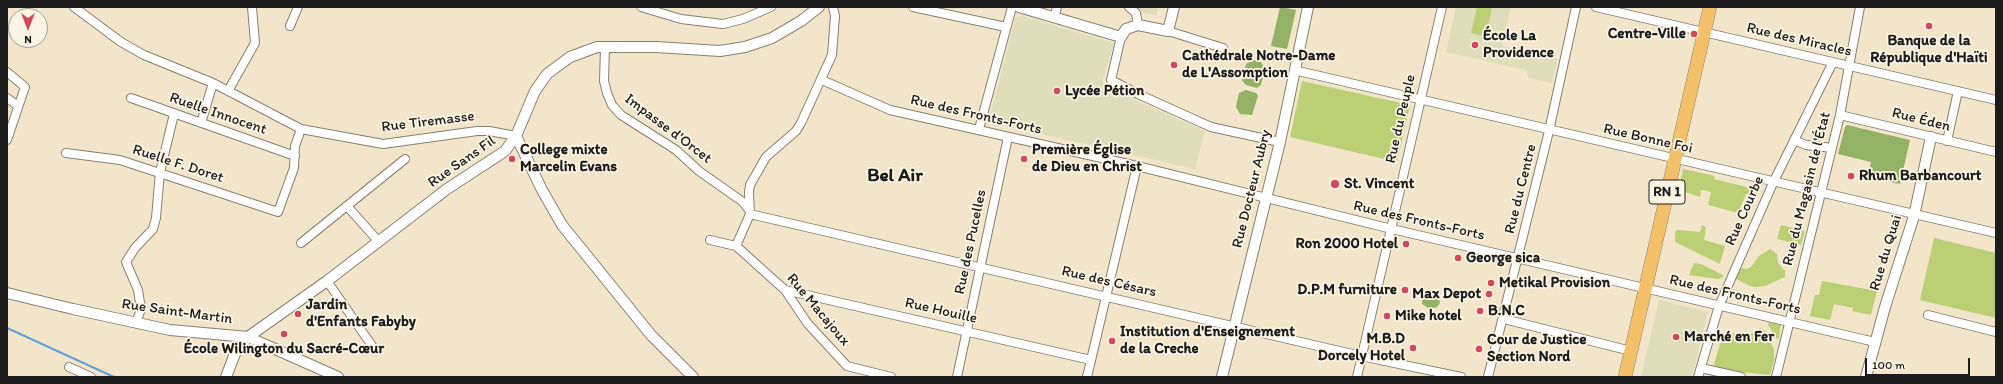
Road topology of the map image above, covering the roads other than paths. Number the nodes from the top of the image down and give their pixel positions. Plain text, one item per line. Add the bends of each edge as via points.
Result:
1 (74, 7) edge
2 (252, 7) edge
3 (298, 7) edge
4 (641, 7) edge
5 (772, 7) edge
6 (819, 7) edge
7 (833, 7) edge
8 (913, 7) edge
9 (1012, 7) edge
10 (1019, 7) edge
11 (1057, 7) edge
12 (1129, 7) edge
13 (1174, 7) edge
14 (1308, 7) edge
15 (1442, 7) edge
16 (1576, 7) edge
17 (1596, 7) edge
18 (1710, 7) edge
19 (1860, 7) edge
20 (1054, 18) junction
21 (1138, 25) junction
22 (290, 26) dead end
23 (1006, 27) junction
24 (1168, 31) junction
25 (1704, 32) junction
26 (1120, 37) junction
27 (605, 47) junction
28 (1223, 48) dead end
29 (1833, 62) junction
30 (1850, 66) junction
31 (1294, 70) junction
32 (7, 72) edge
33 (822, 80) junction
34 (213, 83) junction
35 (228, 91) junction
36 (1958, 91) junction
37 (7, 98) edge
38 (131, 98) dead end
39 (1420, 100) junction
40 (1996, 100) edge
41 (18, 106) junction
42 (174, 114) junction
43 (1840, 115) junction
44 (201, 123) junction
45 (301, 129) junction
46 (979, 129) junction
47 (1549, 131) junction
48 (516, 136) junction
49 (1008, 137) junction
50 (1931, 137) junction
51 (7, 140) edge
52 (1794, 140) junction
53 (1947, 141) junction
54 (1280, 142) junction
55 (1832, 148) junction
56 (1996, 152) edge
57 (66, 153) dead end
58 (295, 156) junction
59 (406, 158) dead end
60 (1674, 160) junction
61 (1137, 166) junction
62 (160, 172) junction
63 (1773, 183) junction
64 (1820, 194) junction
65 (1266, 198) junction
66 (347, 206) junction
67 (750, 214) junction
68 (1914, 216) junction
69 (1392, 229) junction
70 (1996, 234) edge
71 (710, 240) dead end
72 (379, 242) junction
73 (302, 243) dead end
74 (736, 246) junction
75 (1518, 258) junction
76 (980, 266) junction
77 (327, 281) junction
78 (1645, 288) junction
79 (785, 290) junction
80 (7, 293) edge
81 (1107, 296) junction
82 (1718, 306) junction
83 (1928, 316) dead end
84 (1504, 319) junction
85 (1790, 322) junction
86 (136, 323) junction
87 (1235, 325) junction
88 (967, 331) junction
89 (1996, 332) edge
90 (248, 337) junction
91 (1874, 342) junction
92 (375, 350) dead end
93 (1632, 351) junction
94 (1361, 356) junction
95 (1091, 360) junction
96 (69, 367) dead end
97 (1701, 368) junction
98 (91, 377) edge
99 (226, 377) edge
100 (338, 377) edge
101 (693, 377) edge
102 (891, 377) edge
103 (957, 377) edge
104 (1087, 377) edge
105 (1222, 377) edge
106 (1356, 377) edge
107 (1461, 377) edge
108 (1488, 377) edge
109 (1625, 377) edge
110 (1698, 377) edge
111 (1741, 377) edge
112 (1776, 377) edge
113 (1866, 377) edge

1 - 34 street, Rue Tiremasse via 138,52
2 - 35 street via 255,43
3 - 22 street
4 - 5 street via 681,19 724,24
6 - 27 street, Rue Sans Fil via 772,38 745,47 720,50
7 - 33 street via 835,16 832,55
8 - 23 street
9 - 23 street
10 - 20 street
11 - 20 street
12 - 21 street via 1136,13
13 - 24 street
14 - 31 street, Rue Docteur Aubry
15 - 39 street, Rue du Peuple
16 - 47 street, Rue du Centre
17 - 25 street, Rue des Miracles
18 - 25 main road, RN 1
19 - 30 street, Rue du Magasin de l'État
20 - 26 street
21 - 24 street
21 - 26 street via 1126,29
23 - 46 street
24 - 28 street
25 - 29 street, Rue des Miracles
25 - 60 main road, RN 1
26 - 54 street via 1111,80 1211,127
27 - 48 street, Rue Sans Fil via 570,57 547,74 535,91
27 - 67 street, Impasse d'Orcet via 604,81 607,93 617,110 676,150 699,171 743,202
29 - 30 street, Rue des Miracles
29 - 52 street, Rue Courbe
30 - 36 street, Rue des Miracles
30 - 43 street, Rue du Magasin de l'État
31 - 39 street, Rue Bonne Foi
31 - 54 street, Rue Docteur Aubry
32 - 41 street via 25,87
33 - 46 street, Rue des Fronts-Forts via 890,110
33 - 67 street via 796,131 772,151 759,168 750,185
34 - 35 street, Rue Tiremasse
34 - 44 street
35 - 45 street, Rue Tiremasse
36 - 40 street, Rue des Miracles
36 - 53 street
37 - 41 street
38 - 42 street, Ruelle Innocent
39 - 47 street, Rue Bonne Foi
39 - 69 street, Rue du Peuple
41 - 51 street
42 - 44 street, Ruelle Innocent
42 - 62 street
43 - 50 street, Rue Éden
43 - 55 street, Rue du Magasin de l'État
44 - 58 street, Ruelle Innocent
45 - 48 street, Rue Tiremasse via 383,144 477,131
45 - 58 street via 295,146
46 - 49 street, Rue des Fronts-Forts
47 - 60 street, Rue Bonne Foi
47 - 75 street, Rue du Centre
48 - 72 street, Rue Sans Fil via 505,151 447,189
48 - 101 street via 562,225 651,334
49 - 61 street, Rue des Fronts-Forts
49 - 76 street, Rue des Pucelles
50 - 53 street, Rue Éden
50 - 68 street, Rue du Quai
52 - 55 street via 1806,145
52 - 63 street, Rue Courbe
53 - 56 street, Rue Éden
54 - 65 street, Rue Docteur Aubry
55 - 64 street, Rue du Magasin de l'État
57 - 62 street, Ruelle F. Doret via 120,160
58 - 62 street, Ruelle F. Doret via 294,168 278,212
59 - 66 street
60 - 63 street, Rue Bonne Foi
60 - 78 main road, RN 1
61 - 65 street, Rue des Fronts-Forts
61 - 81 street
62 - 86 street via 153,229 126,262 138,290 141,309
63 - 64 street, Rue Bonne Foi
63 - 82 street, Rue Courbe
64 - 68 street, Rue Bonne Foi
64 - 85 street, Rue du Magasin de l'État
65 - 69 street, Rue des Fronts-Forts
65 - 87 street, Rue Docteur Aubry
66 - 72 street
66 - 73 street
67 - 74 street
67 - 76 street, Rue des Césars
68 - 70 street, Rue Bonne Foi
68 - 91 street, Rue du Quai
69 - 75 street, Rue des Fronts-Forts
69 - 94 street, Rue du Peuple
71 - 74 street
72 - 77 street, Rue Sans Fil
74 - 79 street, Rue Macajoux
75 - 78 street, Rue des Fronts-Forts
75 - 84 street, Rue du Centre
76 - 81 street, Rue des Césars
76 - 88 street, Rue des Pucelles
77 - 90 street, Rue Sans Fil
77 - 92 street
78 - 82 street, Rue des Fronts-Forts
78 - 93 main road, RN 1
79 - 88 street, Rue Houille
79 - 102 street, Rue Macajoux via 808,324 847,366
80 - 86 street, Rue Saint-Martin
81 - 87 street, Rue des Césars
81 - 95 street
82 - 85 street, Rue des Fronts-Forts
82 - 97 street, Rue Courbe
83 - 89 street
84 - 93 street
84 - 108 street, Rue du Centre
85 - 91 street, Rue des Fronts-Forts
85 - 112 street, Rue du Magasin de l'État
86 - 90 street, Rue Saint-Martin via 170,330
87 - 94 street, Rue des Césars
87 - 105 street, Rue Docteur Aubry
88 - 95 street, Rue Houille
88 - 103 street, Rue des Pucelles
90 - 99 street, Rue Sans Fil via 236,351
90 - 100 street, Rue Saint-Martin
91 - 113 street, Rue du Quai
93 - 109 main road, RN 1
94 - 106 street, Rue du Peuple
94 - 107 street, Rue des Césars
95 - 104 street
96 - 98 street
97 - 110 street, Rue Courbe
97 - 111 street

